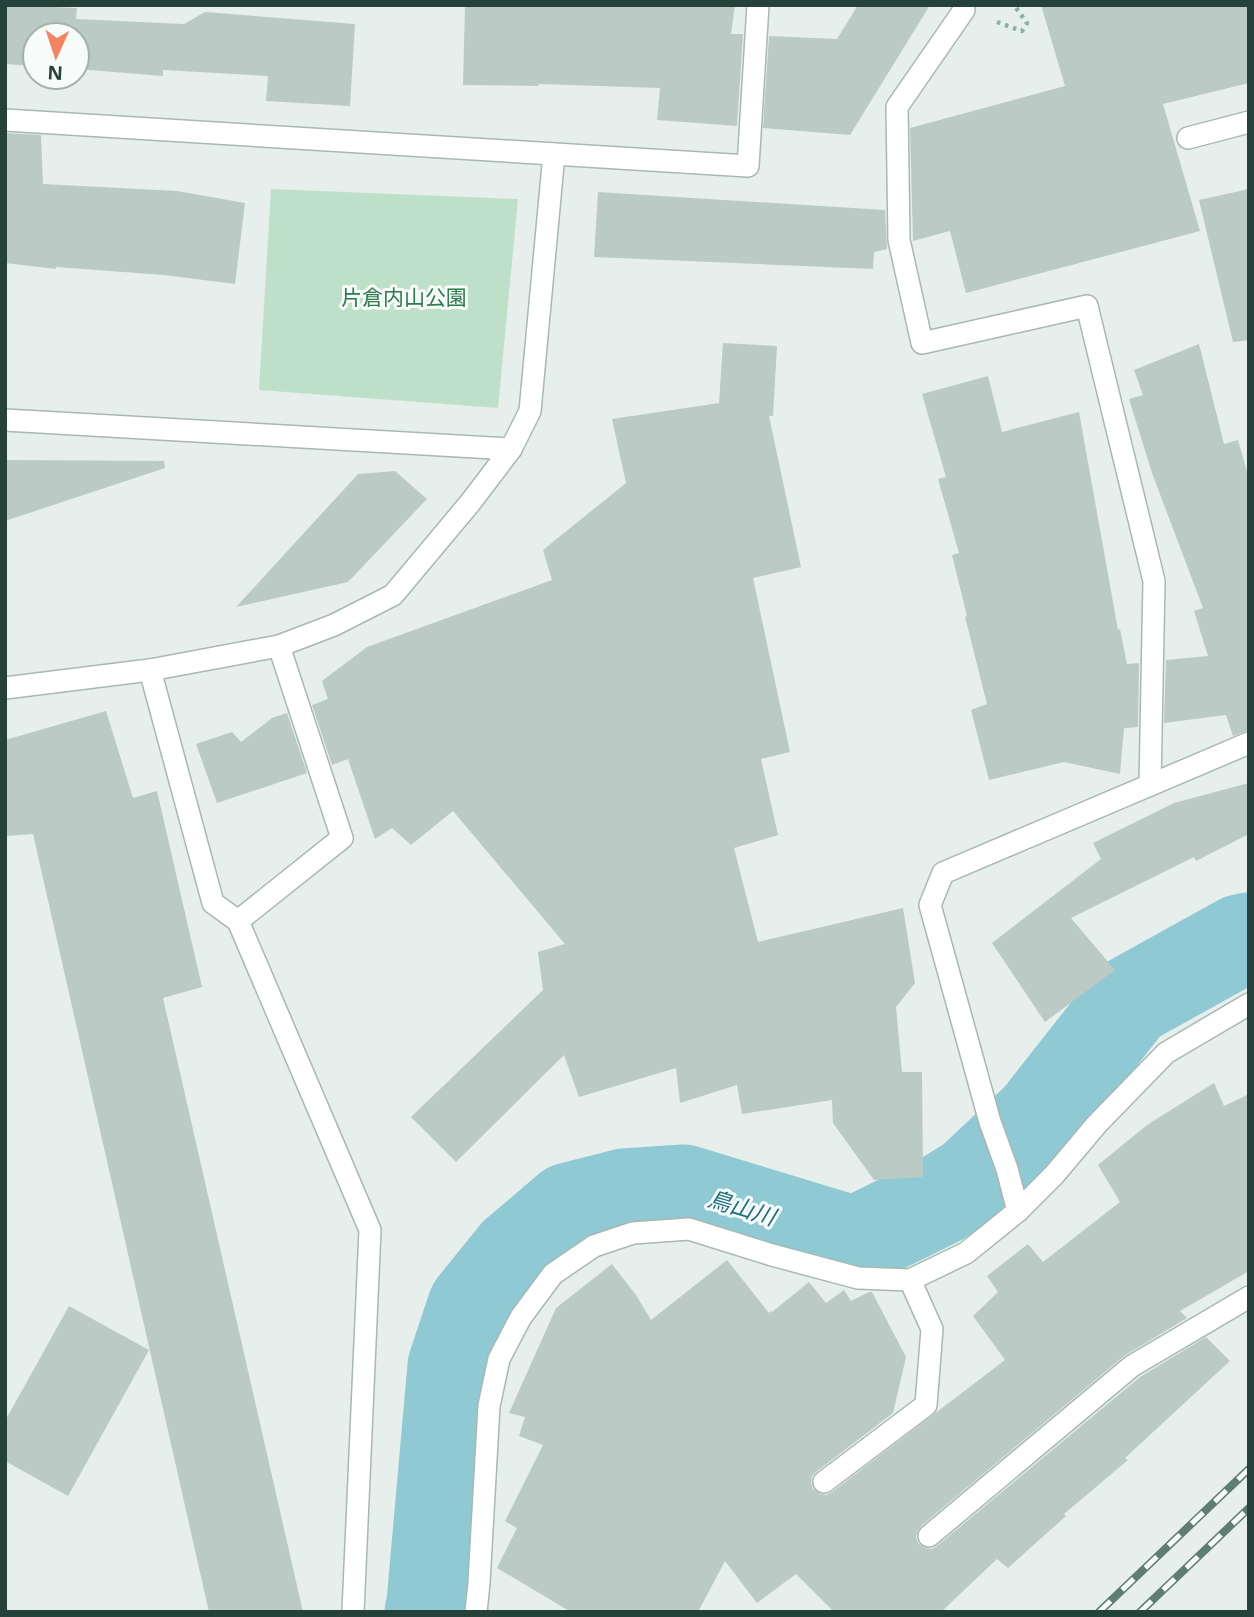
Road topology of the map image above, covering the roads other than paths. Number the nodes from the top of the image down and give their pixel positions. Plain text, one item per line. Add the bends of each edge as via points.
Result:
1 (758, 5) edge
2 (964, 10) dead end
3 (5, 120) edge
4 (1249, 122) edge
5 (1188, 138) dead end
6 (554, 155) junction
7 (5, 420) edge
8 (511, 449) junction
9 (279, 646) junction
10 (150, 670) junction
11 (5, 688) edge
12 (1249, 743) edge
13 (1150, 785) junction
14 (239, 921) junction
15 (1249, 1004) edge
16 (1018, 1211) junction
17 (910, 1280) junction
18 (1249, 1297) edge
19 (824, 1482) dead end
20 (929, 1536) dead end
21 (353, 1612) edge
22 (476, 1612) edge

1 - 6 street via 748,166
2 - 13 street via 897,107 899,240 922,343 1087,306 1154,581
3 - 6 street
4 - 5 street
6 - 8 street via 530,411
7 - 8 street
8 - 9 street via 393,595
9 - 10 street
9 - 14 street via 342,838
10 - 11 street
10 - 14 street via 212,903
12 - 13 street
13 - 16 street via 943,873 930,905
14 - 21 street via 370,1230
15 - 16 street via 1166,1053
16 - 17 street via 966,1253
17 - 19 street via 932,1329 926,1405
17 - 22 street via 858,1278 689,1229 633,1233 594,1246 553,1273 521,1317 499,1359 489,1406
18 - 20 street via 1132,1366

